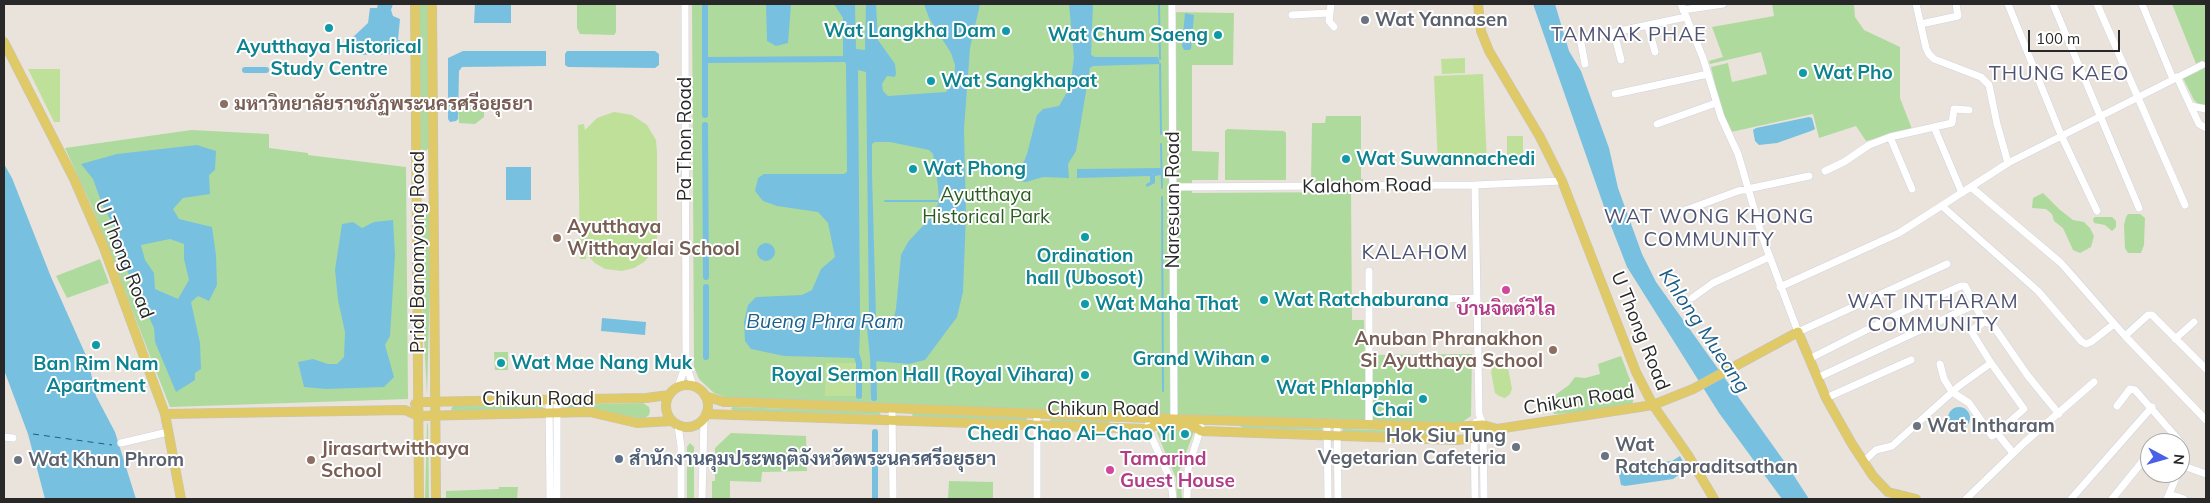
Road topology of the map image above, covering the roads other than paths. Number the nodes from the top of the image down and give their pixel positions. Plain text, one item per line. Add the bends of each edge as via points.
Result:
1 (415, 4) edge
2 (432, 4) edge
3 (684, 4) edge
4 (1172, 4) edge
5 (1330, 4) edge
6 (1478, 4) edge
7 (1723, 4) edge
8 (1916, 4) edge
9 (1956, 4) edge
10 (2008, 4) edge
11 (2053, 4) edge
12 (2097, 4) edge
13 (2142, 4) edge
14 (1683, 10) edge
15 (1329, 13) junction
16 (1292, 15) dead end
17 (1921, 24) junction
18 (1648, 26) junction
19 (1334, 27) dead end
20 (1614, 33) junction
21 (4, 42) edge
22 (1655, 52) dead end
23 (1621, 60) dead end
24 (1585, 64) dead end
25 (2202, 65) dead end
26 (1708, 74) junction
27 (2176, 78) junction
28 (1615, 94) dead end
29 (2136, 98) junction
30 (1716, 103) junction
31 (2191, 106) junction
32 (2206, 109) edge
33 (1969, 110) dead end
34 (2100, 116) junction
35 (1657, 124) dead end
36 (1934, 127) junction
37 (2206, 128) edge
38 (2061, 135) junction
39 (1890, 137) junction
40 (416, 150) junction
41 (433, 150) junction
42 (2008, 163) junction
43 (1826, 171) dead end
44 (1809, 176) dead end
45 (1562, 181) junction
46 (1475, 185) junction
47 (1173, 187) junction
48 (1971, 187) junction
49 (1749, 189) junction
50 (1912, 190) dead end
51 (1962, 193) junction
52 (416, 203) junction
53 (433, 203) junction
54 (2185, 204) dead end
55 (1942, 206) junction
56 (2139, 208) dead end
57 (2097, 211) dead end
58 (1678, 213) dead end
59 (1769, 257) junction
60 (1947, 264) dead end
61 (1369, 271) dead end
62 (1780, 287) junction
63 (1477, 298) junction
64 (1692, 298) dead end
65 (1368, 301) junction
66 (1974, 305) junction
67 (1984, 322) junction
68 (2194, 322) dead end
69 (2114, 324) junction
70 (1798, 332) junction
71 (2125, 336) junction
72 (2175, 339) junction
73 (1809, 359) junction
74 (1911, 360) dead end
75 (1991, 363) junction
76 (686, 364) junction
77 (1940, 364) dead end
78 (2206, 369) edge
79 (1817, 378) junction
80 (2094, 382) dead end
81 (693, 386) junction
82 (678, 387) junction
83 (1952, 392) junction
84 (669, 395) junction
85 (705, 396) junction
86 (1826, 398) junction
87 (553, 400) junction
88 (418, 402) junction
89 (435, 402) junction
90 (1653, 405) junction
91 (2117, 406) dead end
92 (2152, 407) junction
93 (892, 408) junction
94 (405, 410) junction
95 (553, 413) junction
96 (165, 414) junction
97 (1037, 414) junction
98 (2059, 414) junction
99 (435, 415) junction
100 (418, 416) junction
101 (705, 416) junction
102 (1148, 418) junction
103 (1202, 419) junction
104 (892, 420) junction
105 (2206, 420) edge
106 (1174, 422) junction
107 (675, 423) junction
108 (1327, 423) junction
109 (1337, 423) junction
110 (1369, 424) junction
111 (1037, 425) junction
112 (1479, 425) junction
113 (1148, 429) junction
114 (1497, 429) junction
115 (1201, 431) junction
116 (168, 432) junction
117 (1997, 433) junction
118 (2173, 433) edge
119 (1332, 436) junction
120 (4, 437) edge
121 (13, 438) dead end
122 (1479, 438) junction
123 (121, 443) dead end
124 (2013, 453) junction
125 (1863, 462) junction
126 (2140, 464) edge
127 (2190, 469) edge
128 (2206, 474) edge
129 (2174, 483) edge
130 (2168, 497) edge
131 (181, 499) edge
132 (419, 499) edge
133 (436, 499) edge
134 (550, 499) edge
135 (557, 499) edge
136 (681, 499) edge
137 (702, 499) edge
138 (893, 499) edge
139 (1037, 499) edge
140 (1172, 499) edge
141 (1187, 499) edge
142 (1328, 499) edge
143 (1338, 499) edge
144 (1475, 499) edge
145 (1484, 499) edge
146 (1714, 499) edge
147 (1916, 499) edge
148 (1966, 499) edge
149 (2072, 499) edge
150 (2112, 499) edge
151 (2184, 499) edge

1 - 40 main road, Pridi Banomyong Road
2 - 41 main road, Pridi Banomyong Road
3 - 76 street, Pa Thon Road
4 - 47 street, Naresuan Road
5 - 15 street
6 - 45 main road, U Thong Road via 1481,31 1489,51
7 - 14 street
8 - 17 street
9 - 17 street via 1958,16
10 - 38 street
11 - 34 street
12 - 29 street
13 - 27 street
14 - 18 street
14 - 26 street
15 - 16 street
15 - 19 street
17 - 42 street via 1926,48 1934,59 1986,80
18 - 20 street
18 - 22 street
20 - 23 street
20 - 24 street via 1581,41
21 - 96 main road, U Thong Road via 95,226
25 - 27 street
26 - 28 street
26 - 30 street
27 - 29 street
27 - 31 street
29 - 34 street
29 - 54 street
30 - 35 street
30 - 49 street
31 - 32 street
31 - 37 street via 2198,124
33 - 36 street via 1954,109 1952,123
34 - 38 street
34 - 56 street
36 - 39 street
36 - 51 street
38 - 42 street
38 - 57 street
39 - 43 street via 1865,147
39 - 50 street
40 - 41 main road via 427,154
40 - 52 main road, Pridi Banomyong Road
41 - 53 main road, Pridi Banomyong Road
42 - 48 street
44 - 49 street
45 - 46 street, Kalahom Road
45 - 90 main road, U Thong Road via 1636,372
46 - 47 street, Kalahom Road
46 - 63 street
47 - 106 street, Naresuan Road
48 - 51 street
48 - 69 street via 2061,263
49 - 58 street
49 - 59 street
51 - 55 street
52 - 53 main road via 422,200
52 - 88 main road, Pridi Banomyong Road
53 - 89 main road, Pridi Banomyong Road
55 - 62 street via 1899,233
55 - 69 street via 2038,291 2081,341 2091,342
59 - 62 street
59 - 64 street via 1713,283
60 - 70 street
61 - 65 street
62 - 70 street
63 - 65 street
63 - 112 street
65 - 110 street
66 - 67 street
66 - 73 street via 1965,286 1961,286
66 - 79 street
67 - 75 street via 1971,331
67 - 98 street via 1992,324
68 - 72 street
69 - 71 street
70 - 73 main road
70 - 90 main road, Chikun Road via 1693,389
71 - 72 street via 2152,315
71 - 105 street
72 - 78 street
73 - 79 main road
74 - 86 street
75 - 83 street
75 - 117 street via 2024,409
76 - 81 street, Pa Thon Road
76 - 82 street, Pa Thon Road
77 - 83 street
79 - 86 main road
80 - 98 street
81 - 82 main road
81 - 85 main road
82 - 84 main road
83 - 117 street via 1970,403 1992,436
83 - 125 street via 1892,446 1876,450
84 - 87 main road, Chikun Road
84 - 107 main road via 667,414
85 - 93 main road, Chikun Road via 724,402
85 - 101 main road
86 - 125 main road
87 - 89 main road, Chikun Road
87 - 95 street
88 - 89 main road, Chikun Road
88 - 94 main road
88 - 100 main road, Pridi Banomyong Road
89 - 99 main road, Pridi Banomyong Road
90 - 114 main road, Chikun Road
90 - 146 main road, U Thong Road
91 - 92 street via 2132,388
92 - 118 street
92 - 149 street
93 - 97 main road, Chikun Road
93 - 104 street
94 - 96 main road, Chikun Road
94 - 100 main road, Chikun Road
95 - 99 main road, Chikun Road
95 - 107 main road, Chikun Road via 590,412 637,423
95 - 134 street
95 - 135 street
96 - 116 main road, U Thong Road
97 - 102 main road, Chikun Road
97 - 111 street
98 - 124 street
99 - 100 main road, Chikun Road
99 - 133 main road, Pridi Banomyong Road
100 - 132 main road, Pridi Banomyong Road
101 - 104 main road, Chikun Road
101 - 107 main road via 693,426
101 - 137 street
102 - 106 main road, Chikun Road
102 - 113 street
103 - 106 main road, Chikun Road
103 - 108 main road, Chikun Road
103 - 115 street
104 - 111 main road, Chikun Road
104 - 138 street
106 - 113 main road, Chikun Road
106 - 115 main road, Chikun Road via 1194,426
107 - 136 street via 681,448
108 - 109 main road, Chikun Road
108 - 119 street
109 - 110 main road, Chikun Road
109 - 119 street
110 - 112 main road, Chikun Road
111 - 113 main road, Chikun Road
111 - 139 street
112 - 114 main road, Chikun Road
112 - 122 street
113 - 140 street via 1171,481
114 - 122 main road, Chikun Road
115 - 119 main road, Chikun Road
115 - 141 street via 1188,470
116 - 123 street
116 - 131 main road, U Thong Road
117 - 124 street
119 - 122 main road, Chikun Road via 1440,440
119 - 142 street
119 - 143 street
120 - 121 street
122 - 144 street
122 - 145 street
124 - 148 street
125 - 147 main road via 1888,492
126 - 150 street
127 - 128 street
129 - 130 street
130 - 151 street

